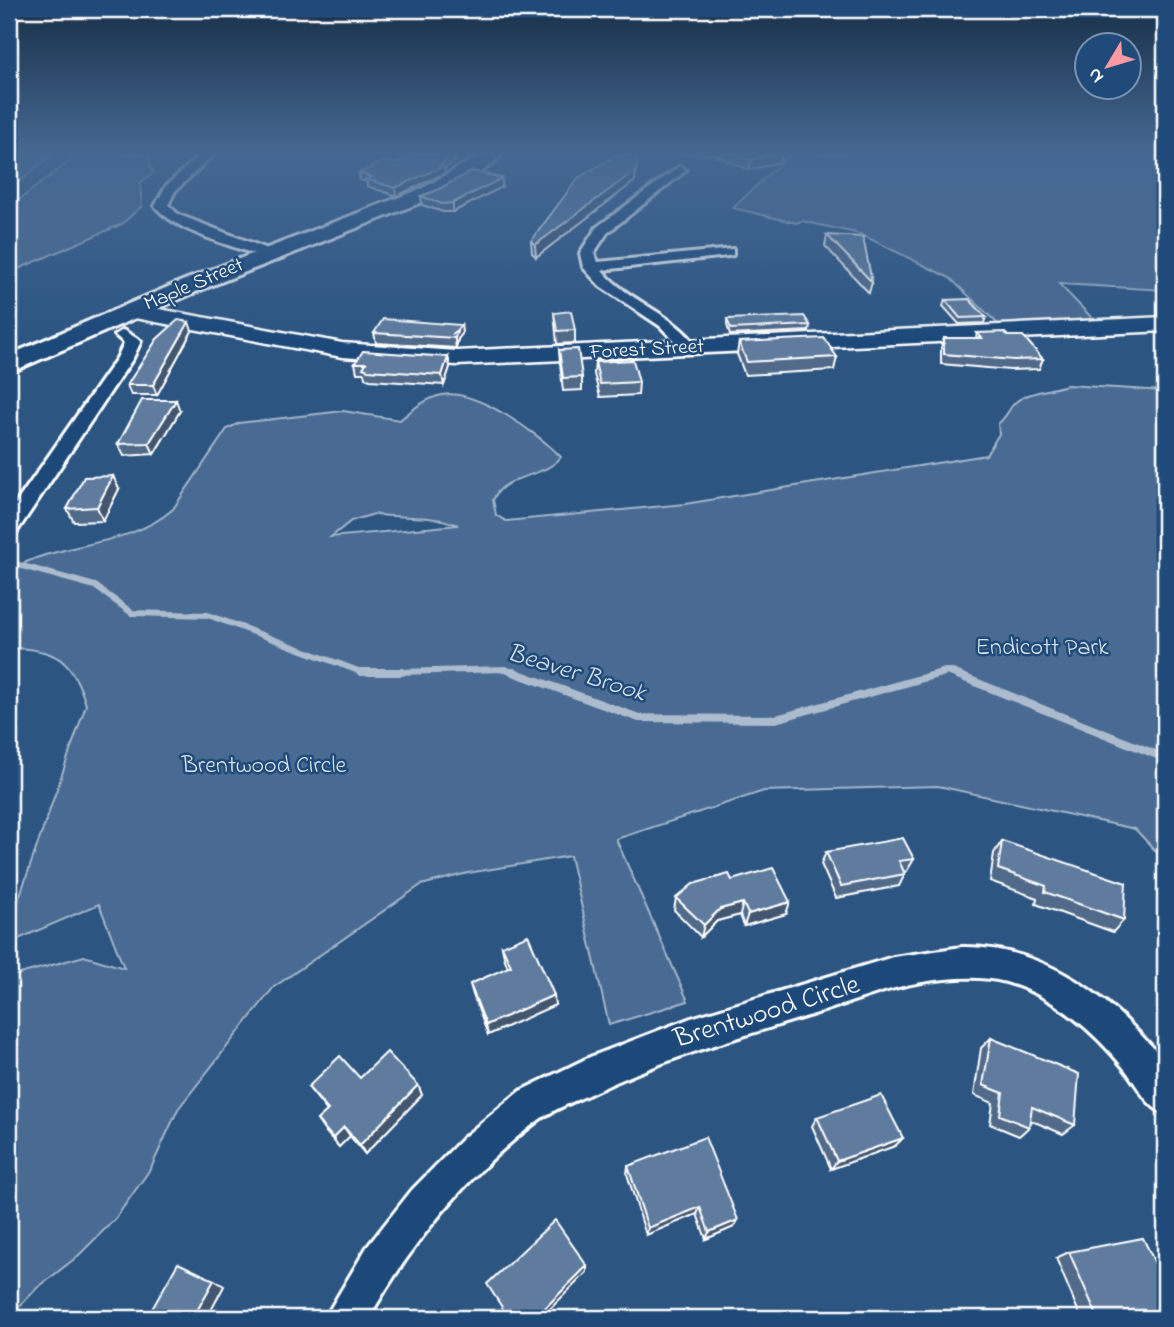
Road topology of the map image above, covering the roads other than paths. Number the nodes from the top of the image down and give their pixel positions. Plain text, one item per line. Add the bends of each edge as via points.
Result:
1 (172, 216) edge
2 (362, 216) edge
3 (620, 216) edge
4 (728, 252) dead end
5 (268, 254) junction
6 (590, 267) junction
7 (132, 311) junction
8 (1165, 324) edge
9 (123, 335) dead end
10 (690, 348) junction
11 (9, 365) edge
12 (9, 528) edge
13 (1165, 1096) edge
14 (346, 1318) edge

1 - 5 street
2 - 5 main road, Maple Street
3 - 6 street via 601,230 587,253
4 - 6 street
5 - 7 main road, Maple Street
6 - 10 street via 601,283 674,329
7 - 10 street, Forest Street via 342,349 437,357
7 - 11 main road, Maple Street
8 - 10 street, Forest Street
9 - 12 street, Maple Street via 133,341 125,358
13 - 14 street, Brentwood Circle via 1115,1034 1080,1003 1039,978 1003,965 918,967 684,1036 600,1069 528,1106 406,1225

